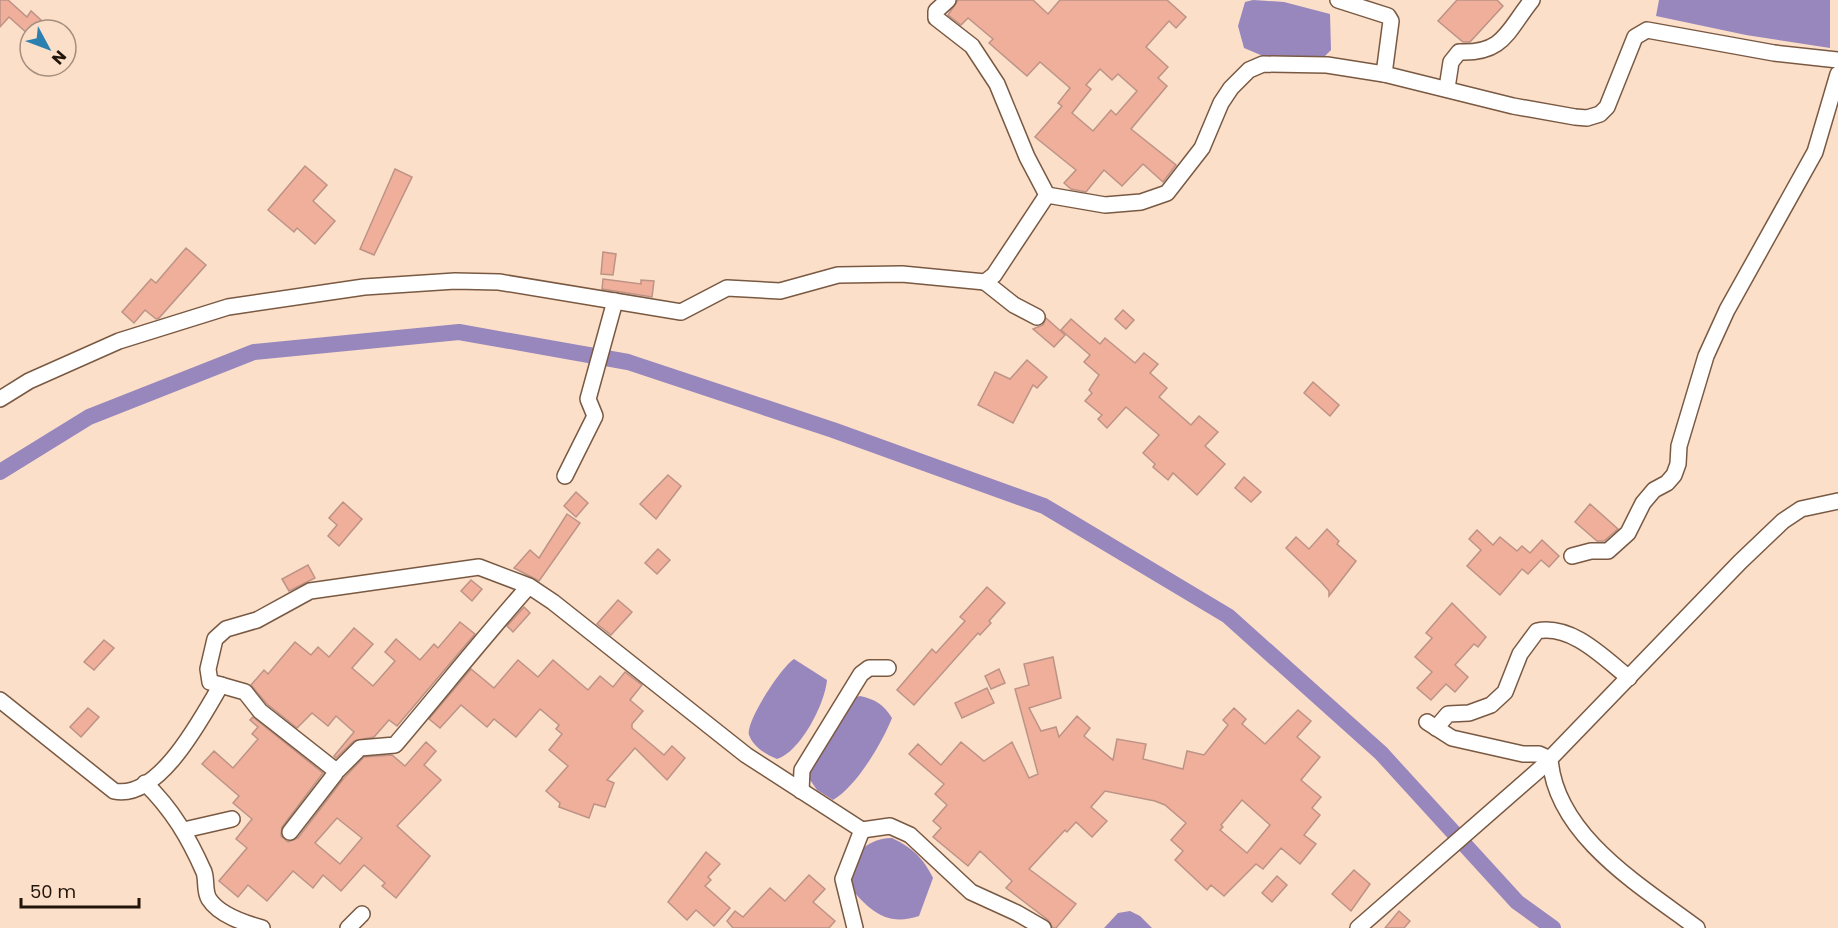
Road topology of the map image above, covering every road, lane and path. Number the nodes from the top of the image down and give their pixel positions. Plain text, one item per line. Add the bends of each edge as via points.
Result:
1 (948, 0) edge
2 (1338, 0) edge
3 (1532, 0) edge
4 (1838, 60) edge
5 (1384, 74) junction
6 (1838, 74) edge
7 (1447, 88) junction
8 (1047, 195) junction
9 (985, 282) junction
10 (614, 305) junction
11 (1037, 317) dead end
12 (0, 399) edge
13 (565, 476) dead end
14 (1838, 501) edge
15 (1572, 556) dead end
16 (529, 586) junction
17 (888, 668) dead end
18 (1629, 678) junction
19 (221, 685) junction
20 (0, 700) edge
21 (1546, 764) junction
22 (335, 770) junction
23 (145, 783) junction
24 (801, 791) junction
25 (232, 819) dead end
26 (184, 830) junction
27 (862, 830) junction
28 (290, 832) dead end
29 (362, 914) dead end
30 (262, 928) edge
31 (348, 928) edge
32 (855, 928) edge
33 (1043, 928) edge
34 (1358, 928) edge
35 (1697, 928) edge

1 - 8 street via 936,11 936,18 972,46 991,75
2 - 5 street via 1388,16 1391,21
3 - 7 street via 1497,46 1480,53 1459,52 1451,62
4 - 7 street via 1647,30 1635,37 1606,107 1600,114 1587,118 1513,106
5 - 7 street
5 - 8 street via 1327,64 1263,64 1249,70 1231,88 1202,148 1167,192 1140,202 1105,205
6 - 15 street via 1815,152 1727,310 1706,356 1674,475 1654,490 1628,533 1608,551
8 - 9 street
9 - 10 street via 859,273 780,291 727,288 681,312
9 - 11 street
10 - 12 street via 499,282 455,281 273,299 228,307 119,341 29,381
10 - 13 street via 588,399 595,416
14 - 18 street via 1801,509 1783,521
16 - 19 street via 479,567 310,591 257,620 226,629 215,639 208,675 210,682
16 - 22 street via 395,745 360,748
16 - 24 street via 746,755
17 - 24 street via 869,668 861,674 802,770
18 - 21 street
18 - 21 street via 1586,644 1549,628 1538,631 1520,654 1505,692 1491,705 1469,713 1448,714 1431,725 1452,738 1539,754
19 - 22 street via 244,692 260,711
19 - 23 street via 182,751
20 - 23 street via 114,791 125,793
21 - 34 street
21 - 35 street via 1579,830
22 - 28 street
23 - 26 street via 165,802
24 - 27 street
25 - 26 street
26 - 30 street via 214,906 243,923
27 - 32 street via 843,879
27 - 33 street via 890,826 910,835 971,892
29 - 31 street

